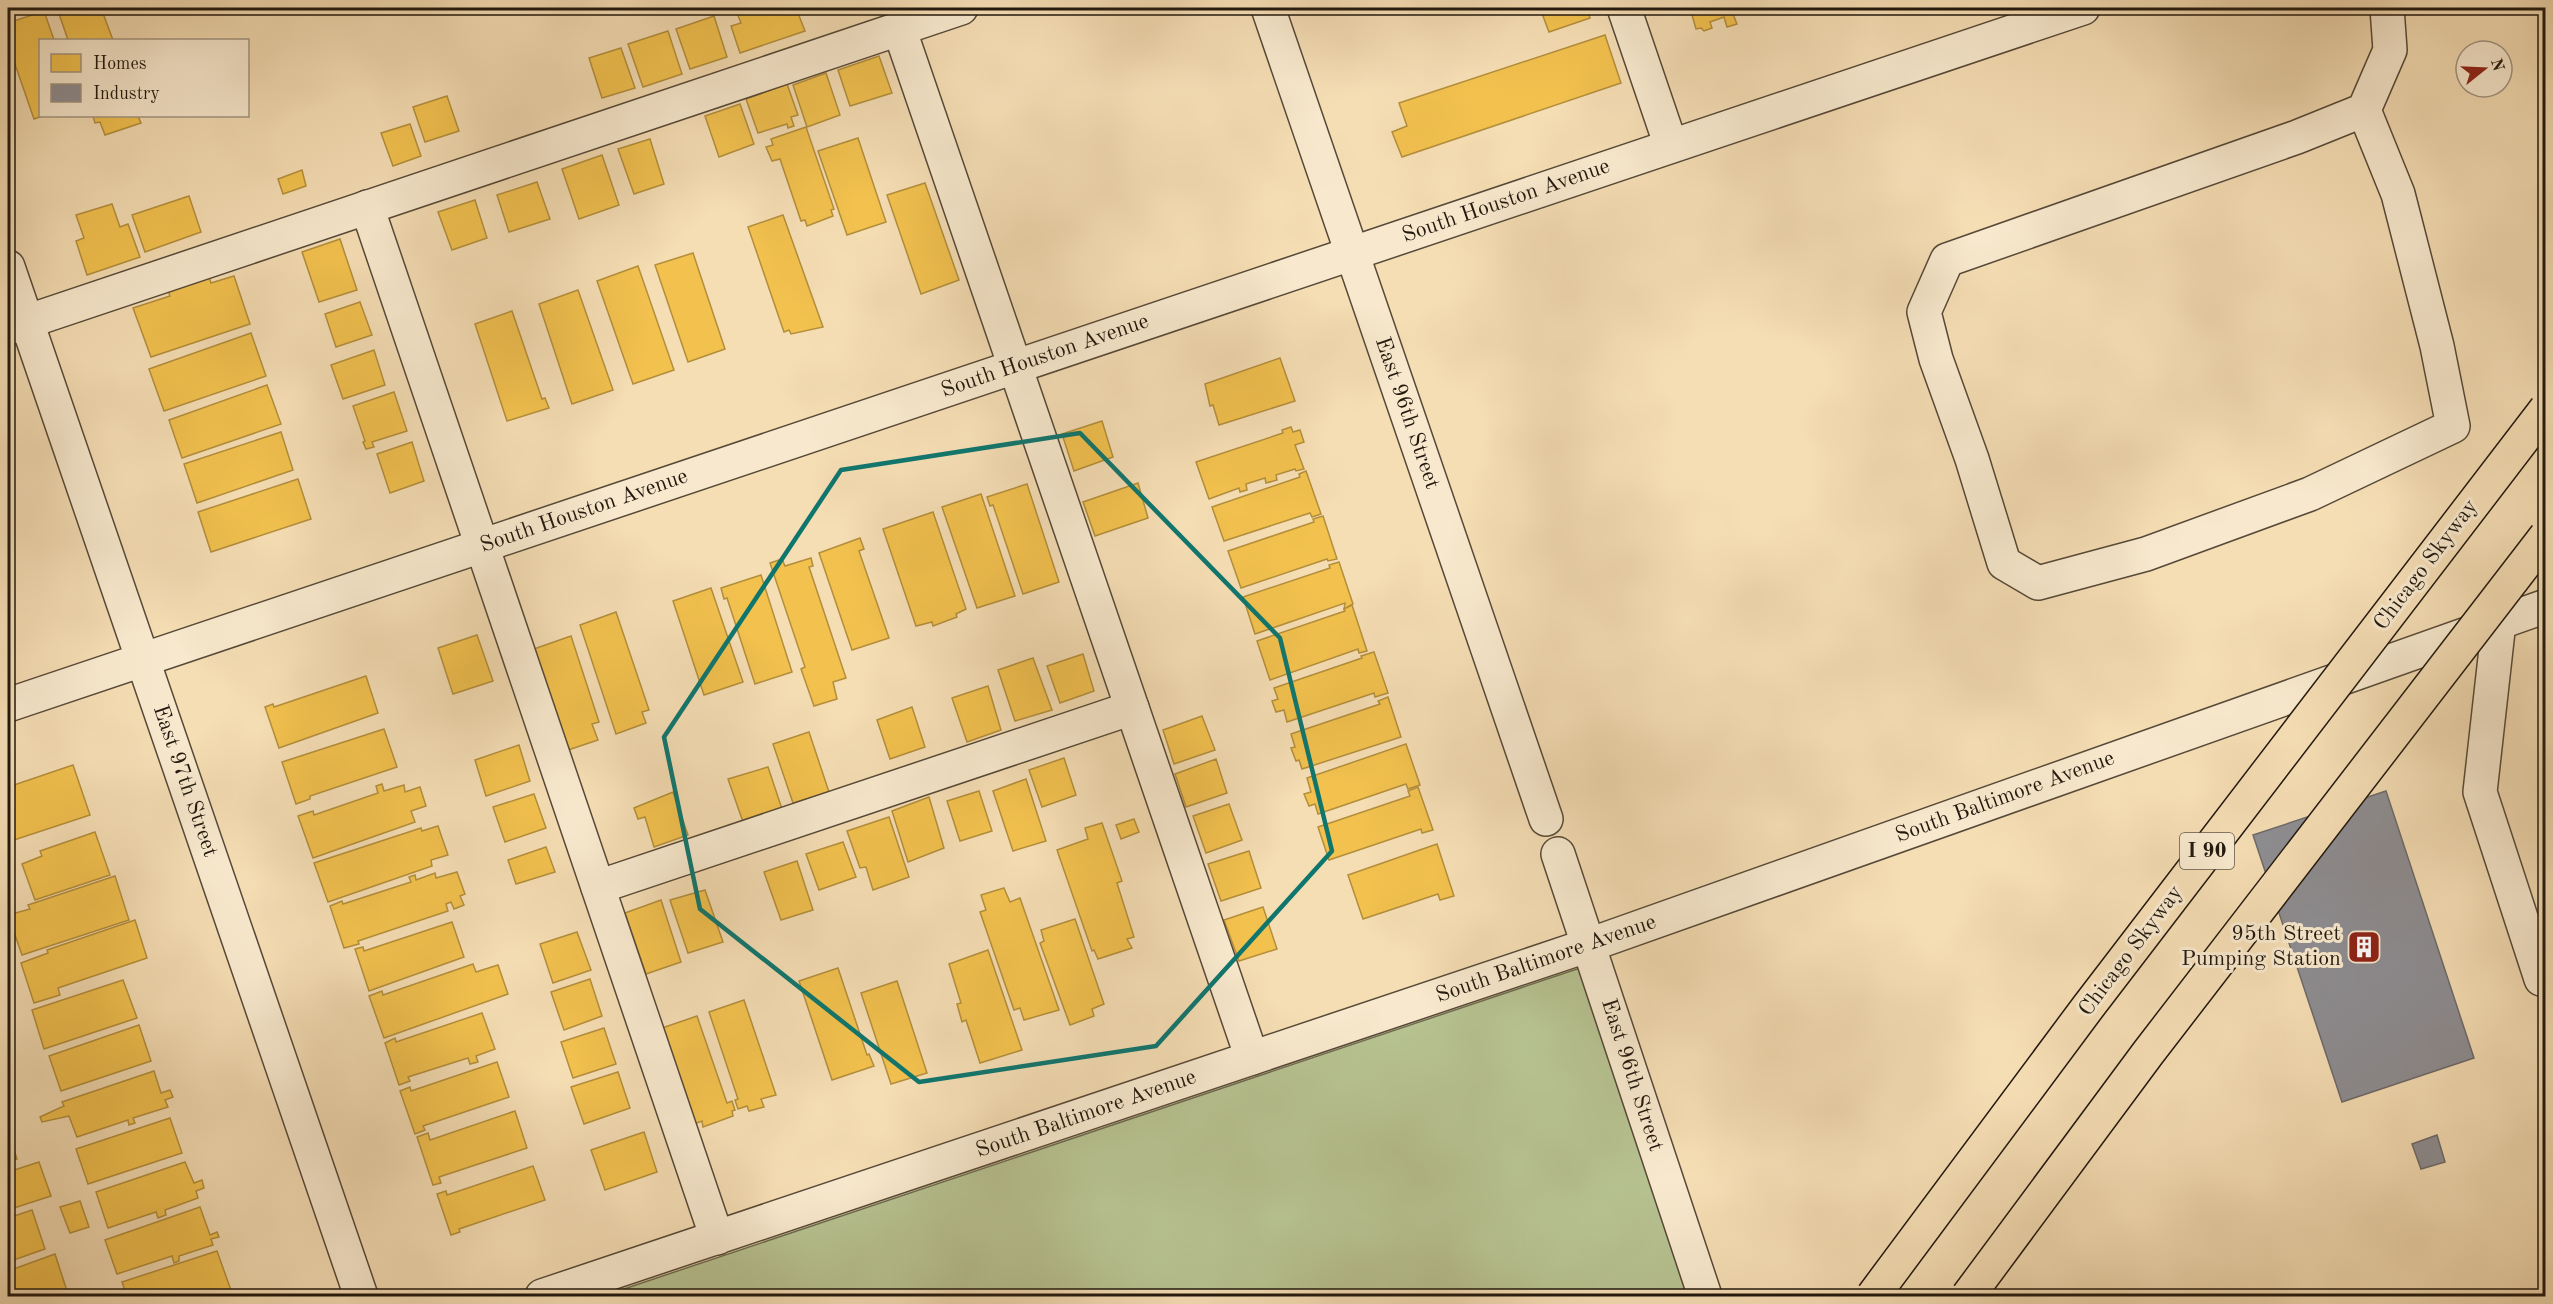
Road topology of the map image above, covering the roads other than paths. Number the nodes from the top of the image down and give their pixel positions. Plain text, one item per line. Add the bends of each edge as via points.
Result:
1 (961, 8) edge
2 (1268, 8) edge
3 (1624, 8) edge
4 (2083, 8) edge
5 (2387, 8) edge
6 (899, 28) junction
7 (2364, 110) junction
8 (1671, 146) junction
9 (367, 207) junction
10 (1352, 253) junction
11 (8, 267) edge
12 (17, 325) edge
13 (1015, 366) junction
14 (2546, 409) edge
15 (2546, 536) edge
16 (482, 546) junction
17 (2546, 606) edge
18 (2499, 622) junction
19 (144, 659) junction
20 (8, 705) edge
21 (1132, 708) junction
22 (1546, 819) dead end
23 (1558, 854) dead end
24 (598, 887) junction
25 (1589, 945) junction
26 (2541, 979) dead end
27 (1252, 1058) junction
28 (717, 1238) junction
29 (361, 1296) edge
30 (542, 1296) edge
31 (1705, 1296) edge
32 (1873, 1296) edge
33 (1968, 1296) edge

1 - 6 street
2 - 10 street, East 96th Street
3 - 8 street
4 - 8 street, South Houston Avenue
5 - 7 street via 2390,50
6 - 9 street
6 - 13 street
7 - 7 street via 1947,260 1924,312 2004,564 2038,583 2146,554 2310,494 2453,426 2398,194
8 - 10 street, South Houston Avenue
9 - 12 street
9 - 16 street
10 - 13 street, South Houston Avenue
10 - 22 street, East 96th Street
11 - 12 street, East 97th Street
12 - 19 street, East 97th Street
13 - 16 street, South Houston Avenue
13 - 21 street
14 - 32 highway, Chicago Skyway / I 90, bridge via 2095,997
15 - 33 highway, bridge via 2148,1053
16 - 19 street, South Houston Avenue
16 - 24 street
17 - 18 street, South Baltimore Avenue
18 - 25 street, South Baltimore Avenue
18 - 26 street via 2480,792
19 - 20 street, South Houston Avenue
19 - 29 street, East 97th Street
21 - 24 street
21 - 27 street
23 - 25 street, East 96th Street
24 - 28 street
25 - 27 street, South Baltimore Avenue
25 - 31 street, East 96th Street
27 - 28 street, South Baltimore Avenue
28 - 30 street, South Baltimore Avenue

